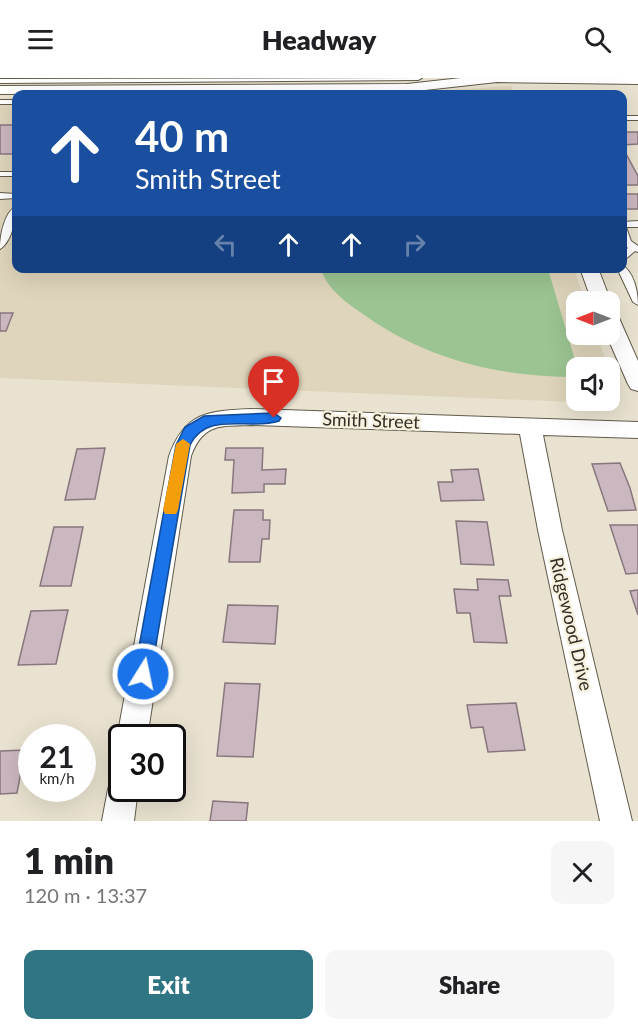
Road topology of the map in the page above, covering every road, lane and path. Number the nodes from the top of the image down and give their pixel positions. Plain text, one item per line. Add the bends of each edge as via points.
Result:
1 (418, 78) edge
2 (44, 79) edge
3 (137, 79) edge
4 (268, 79) edge
5 (390, 79) edge
6 (520, 79) edge
7 (638, 80) edge
8 (0, 81) edge
9 (322, 90) edge
10 (0, 219) edge
11 (12, 219) joint
12 (0, 246) edge
13 (592, 273) edge
14 (624, 273) edge
15 (598, 291) edge
16 (638, 302) edge
17 (620, 343) edge
18 (638, 384) edge
19 (530, 427) junction
20 (638, 430) edge
21 (134, 724) edge
22 (121, 802) edge
23 (118, 821) edge
24 (616, 821) edge

1 - 5 lane
2 - 3 lane
2 - 8 lane
3 - 4 lane
4 - 5 lane
6 - 7 street
6 - 9 street
10 - 11 lane
11 - 12 lane
13 - 15 street
14 - 16 lane
17 - 18 street
19 - 20 street, Smith Street
19 - 21 street, Smith Street via 251,417 208,420 190,430 183,445
19 - 24 street, Ridgewood Drive
22 - 23 street

